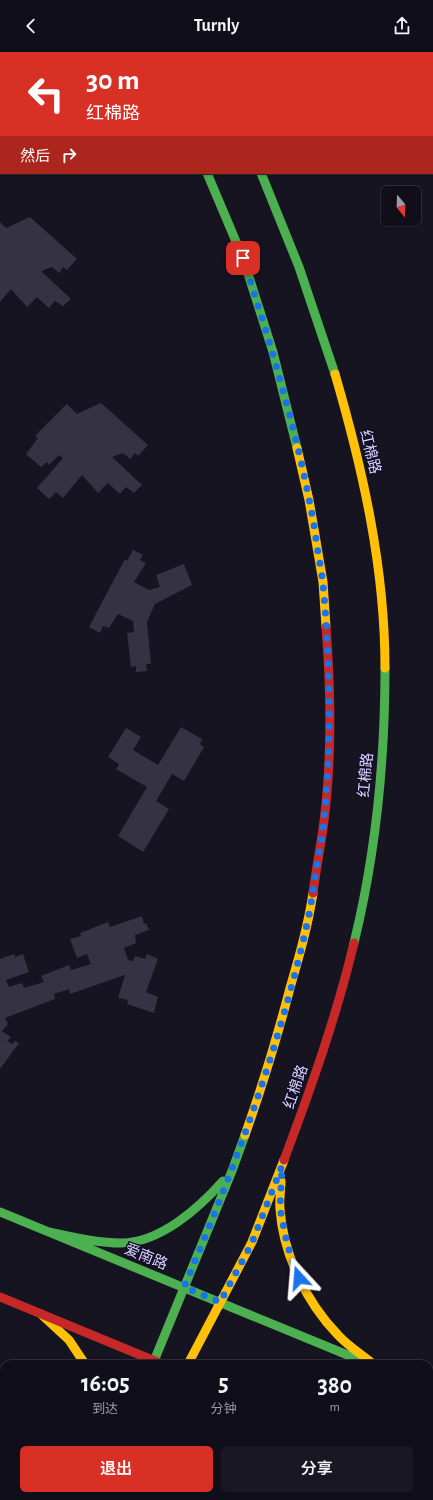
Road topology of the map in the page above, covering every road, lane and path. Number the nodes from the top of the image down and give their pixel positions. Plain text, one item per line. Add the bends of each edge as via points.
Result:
1 (207, 174) edge
2 (261, 174) edge
3 (282, 1166) junction
4 (232, 1171) junction
5 (0, 1212) edge
6 (49, 1232) junction
7 (184, 1287) junction
8 (0, 1297) edge
9 (220, 1302) junction
10 (42, 1315) junction
11 (82, 1360) edge
12 (149, 1360) edge
13 (157, 1360) edge
14 (190, 1360) edge
15 (361, 1360) edge
16 (366, 1360) edge

1 - 4 main road via 243,258 273,352 291,420 309,500 323,582 328,668 329,748 324,820 308,922 281,1023
2 - 3 main road, 红棉路 via 290,241 322,328 345,410 364,483 379,563 384,637 385,698 380,780 370,865 352,951 332,1024
3 - 9 main road, 红棉路 via 251,1245
3 - 16 main road via 280,1208 287,1244 299,1278 315,1306 338,1335
4 - 6 main road via 206,1201 156,1235 124,1243 93,1241
4 - 7 main road
5 - 6 main road, 爱南路
6 - 7 main road, 爱南路
7 - 9 main road, 爱南路
7 - 13 main road
8 - 10 main road
9 - 14 main road, 红棉路
9 - 15 main road, 爱南路
10 - 11 main road via 69,1340
10 - 12 main road

